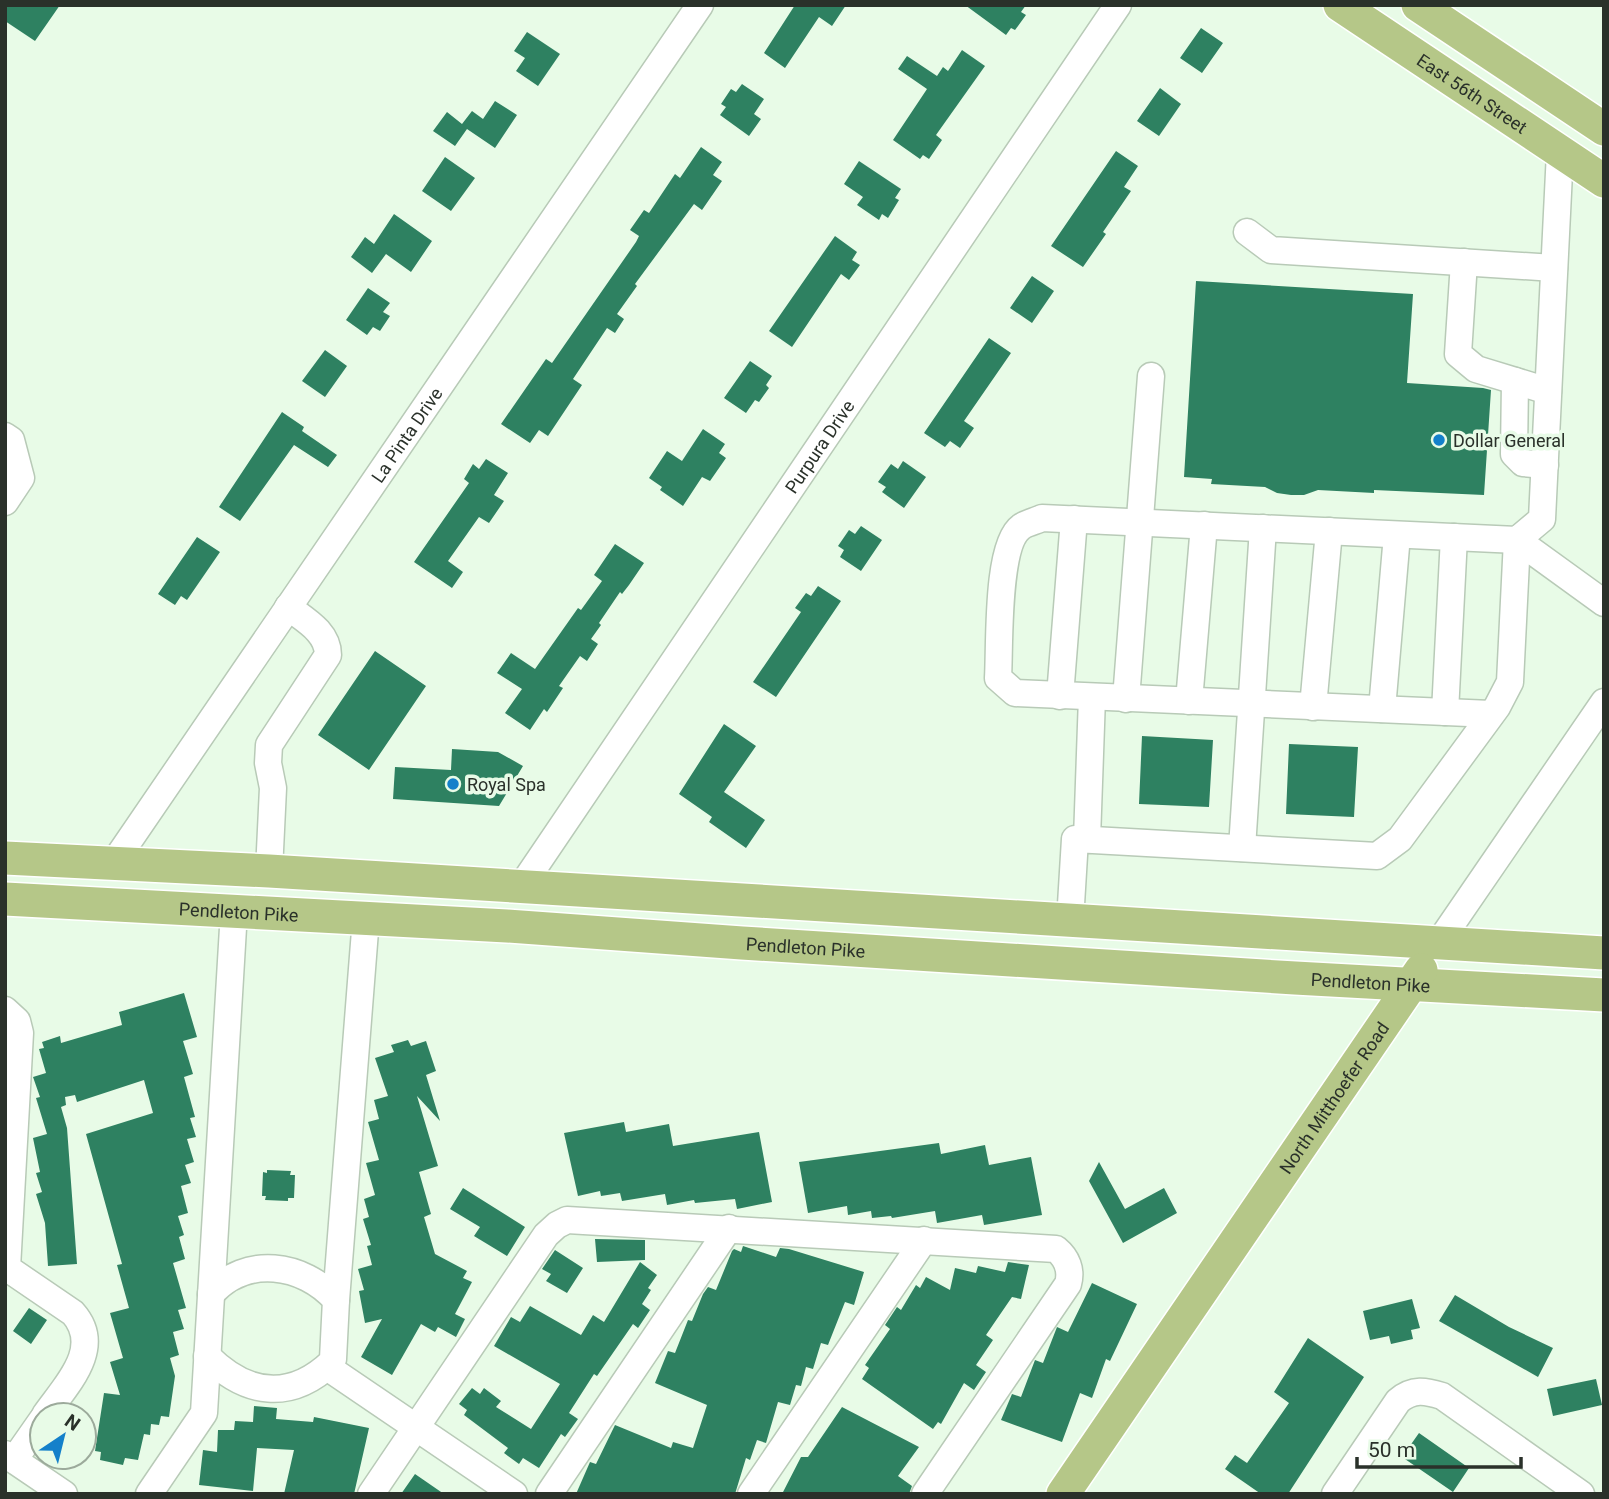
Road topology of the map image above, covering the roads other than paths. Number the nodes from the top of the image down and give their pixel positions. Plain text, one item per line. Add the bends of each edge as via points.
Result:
1 (700, 5) edge
2 (1118, 5) edge
3 (1340, 5) edge
4 (1418, 5) edge
5 (1604, 129) edge
6 (1560, 152) junction
7 (1604, 181) edge
8 (1247, 232) dead end
9 (1464, 262) junction
10 (1554, 268) junction
11 (1151, 376) dead end
12 (1515, 381) junction
13 (1548, 391) junction
14 (5, 436) edge
15 (1545, 465) junction
16 (5, 502) edge
17 (1074, 519) junction
18 (1141, 523) junction
19 (1204, 526) junction
20 (1263, 528) junction
21 (1329, 531) junction
22 (1396, 535) junction
23 (1454, 537) junction
24 (1517, 540) junction
25 (1604, 603) edge
26 (288, 607) junction
27 (1060, 696) junction
28 (1092, 697) junction
29 (1126, 699) junction
30 (1189, 701) junction
31 (1604, 702) edge
32 (1251, 704) junction
33 (1313, 707) junction
34 (1382, 709) junction
35 (1445, 712) junction
36 (1491, 714) junction
37 (1087, 839) junction
38 (1242, 848) junction
39 (5, 858) edge
40 (113, 864) junction
41 (269, 872) junction
42 (521, 887) junction
43 (5, 898) edge
44 (234, 911) junction
45 (366, 918) junction
46 (1070, 921) junction
47 (1438, 944) junction
48 (1604, 953) edge
49 (1412, 984) junction
50 (1604, 995) edge
51 (5, 1010) edge
52 (729, 1228) junction
53 (924, 1240) junction
54 (6, 1267) edge
55 (211, 1294) junction
56 (336, 1300) junction
57 (207, 1356) junction
58 (327, 1367) junction
59 (54, 1401) edge
60 (416, 1427) junction
61 (28, 1436) edge
62 (10, 1457) edge
63 (64, 1494) edge
64 (149, 1494) edge
65 (371, 1494) edge
66 (514, 1494) edge
67 (549, 1494) edge
68 (751, 1494) edge
69 (925, 1494) edge
70 (1063, 1494) edge
71 (1335, 1494) edge
72 (1581, 1494) edge

1 - 26 street, La Pinta Drive
2 - 42 street, Purpura Drive
3 - 6 main road, East 56th Street
4 - 5 main road
6 - 7 main road, East 56th Street
6 - 10 street
8 - 9 street via 1271,250
9 - 10 street
9 - 12 street via 1458,354 1476,369
10 - 13 street
11 - 18 street
12 - 13 street
12 - 15 street via 1514,454 1523,463
13 - 15 street
14 - 16 street via 11,440 21,478
15 - 24 street via 1542,519
17 - 18 street
17 - 27 street
17 - 27 street via 1042,518 1021,527 1010,542 1003,574 998,678 1015,693
18 - 19 street
18 - 29 street
19 - 20 street
19 - 30 street
20 - 21 street
20 - 32 street
21 - 22 street
21 - 33 street
22 - 23 street
22 - 34 street
23 - 24 street
23 - 35 street
24 - 25 street
24 - 36 street via 1510,682
26 - 40 street, La Pinta Drive
26 - 41 street via 324,635 328,655 270,745
27 - 28 street
28 - 29 street
28 - 37 street
29 - 30 street
30 - 32 street
31 - 47 street, North Mitthoefer Road
32 - 33 street
32 - 38 street
33 - 34 street
34 - 35 street
35 - 36 street
36 - 38 street via 1400,839 1377,856
37 - 38 street
37 - 46 street via 1075,839
39 - 40 main road
40 - 41 main road
41 - 42 main road
42 - 46 main road
43 - 44 main road, Pendleton Pike
44 - 45 main road, Pendleton Pike
44 - 55 street
45 - 49 main road, Pendleton Pike
45 - 56 street
46 - 47 main road
47 - 48 main road
47 - 49 main road, North Mitthoefer Road
49 - 50 main road, Pendleton Pike
49 - 70 main road, North Mitthoefer Road
51 - 54 street via 17,1021 20,1033
52 - 53 street
52 - 60 street via 577,1219 557,1225
52 - 67 street
53 - 68 street
53 - 69 street via 1050,1247 1060,1252 1070,1274 1065,1288
54 - 59 street via 81,1322 86,1336 82,1360
55 - 56 street via 239,1274 274,1268 310,1277
55 - 57 street
56 - 58 street via 332,1363
57 - 58 street via 234,1380 263,1388 290,1387
57 - 64 street via 204,1413
58 - 60 street
60 - 65 street
60 - 66 street
61 - 62 street
62 - 63 street
71 - 72 street via 1398,1401 1423,1391 1442,1396

